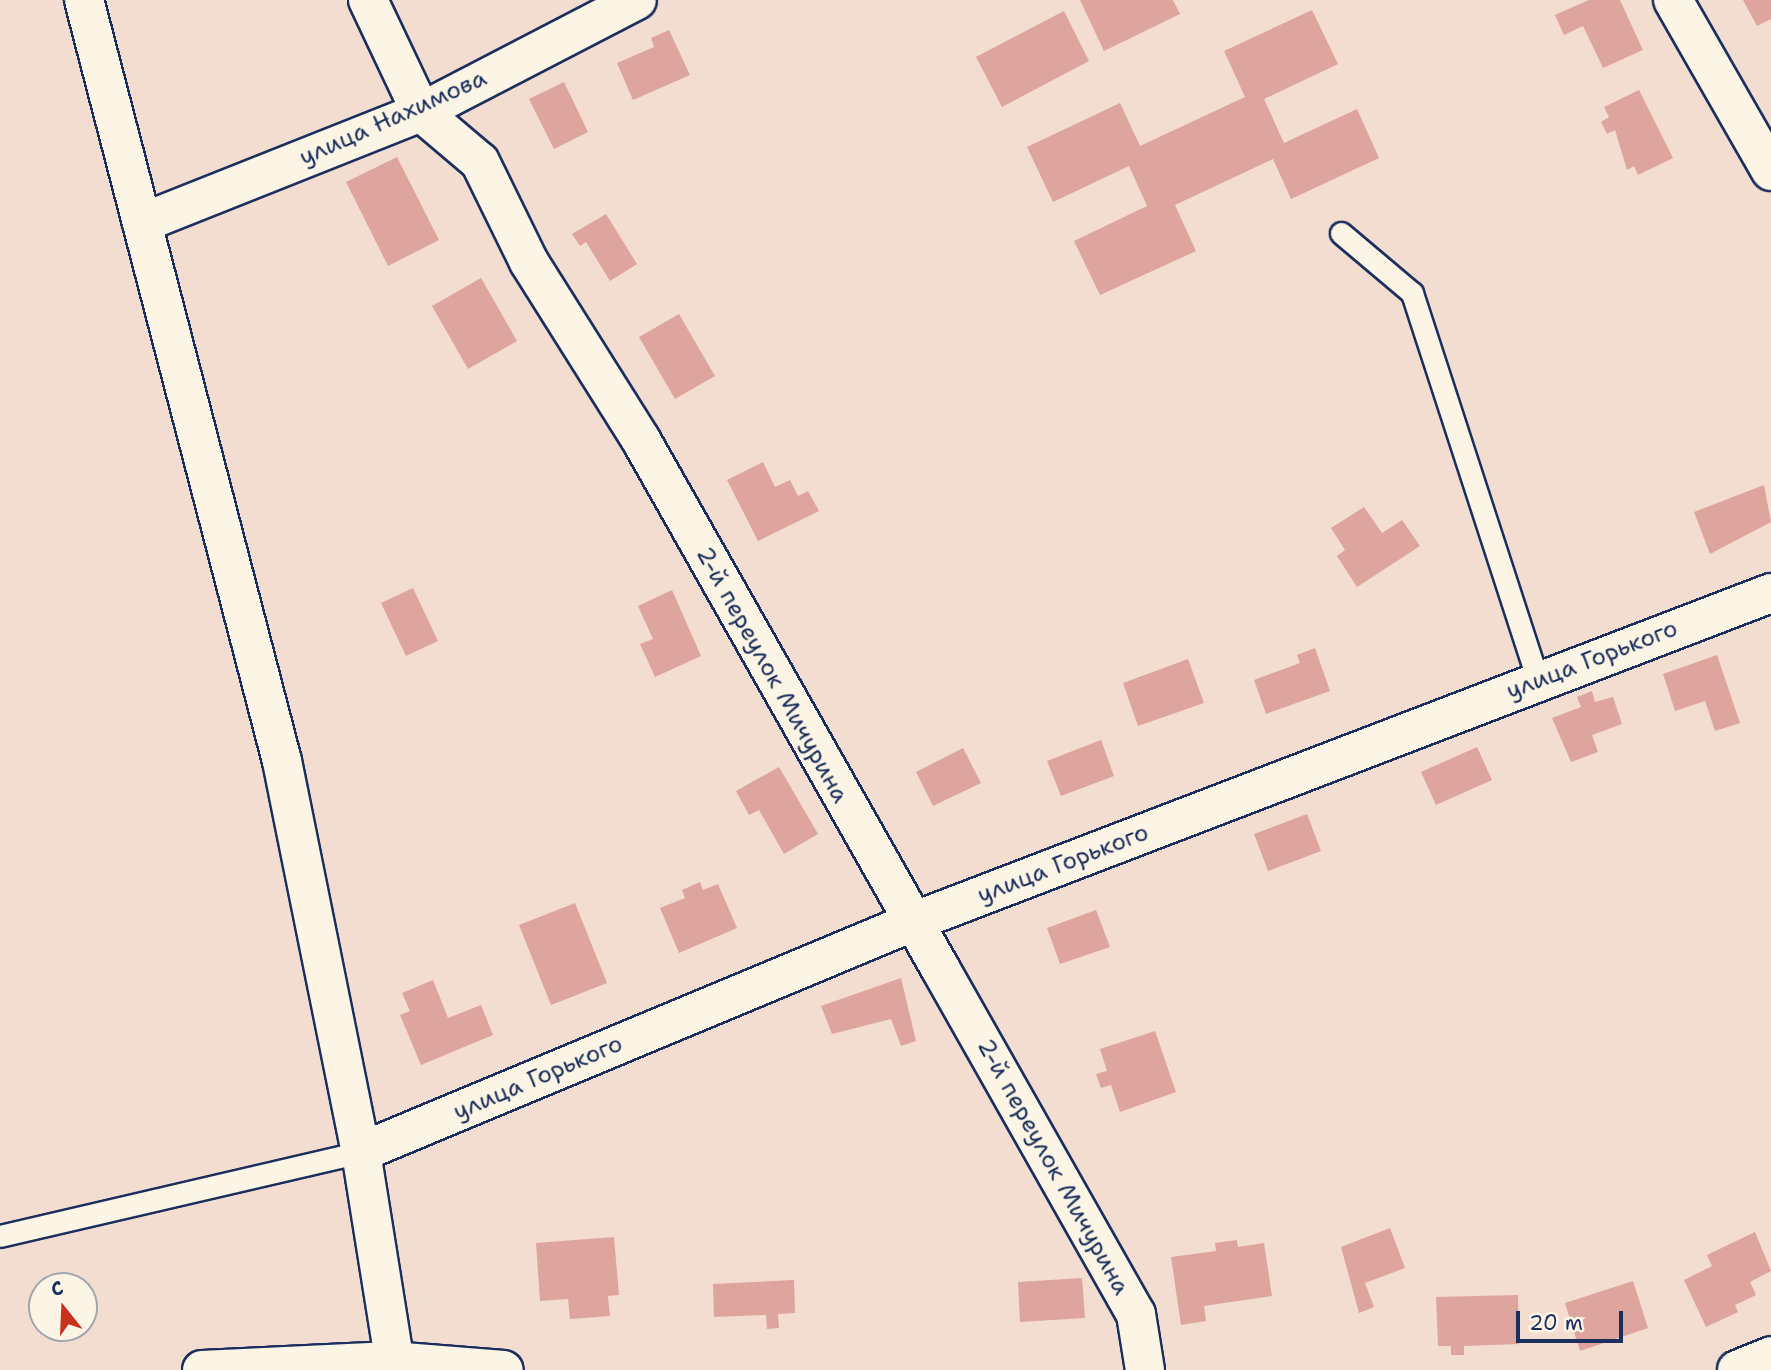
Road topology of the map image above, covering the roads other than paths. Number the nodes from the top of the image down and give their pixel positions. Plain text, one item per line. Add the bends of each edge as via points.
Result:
1 (84, 0) edge
2 (368, 0) edge
3 (637, 0) edge
4 (1673, 0) edge
5 (421, 112) junction
6 (1771, 171) edge
7 (142, 223) junction
8 (1341, 233) dead end
9 (1771, 593) edge
10 (1538, 681) junction
11 (910, 923) junction
12 (361, 1152) junction
13 (0, 1236) edge
14 (1771, 1356) edge
15 (393, 1365) edge
16 (202, 1370) edge
17 (503, 1370) edge
18 (1145, 1370) edge
19 (1737, 1370) edge

1 - 7 street
2 - 5 street, 2-й переулок Мичурина
3 - 5 street, улица Нахимова
4 - 6 street
5 - 7 street, улица Нахимова
5 - 11 street, 2-й переулок Мичурина via 480,162 529,262 640,440
7 - 12 street via 282,761
8 - 10 lane via 1412,293
9 - 10 street, улица Горького
10 - 11 street, улица Горького
11 - 12 street, улица Горького
11 - 18 street, 2-й переулок Мичурина via 1136,1314
12 - 13 lane
12 - 15 street
14 - 19 street
15 - 16 street
15 - 17 street

